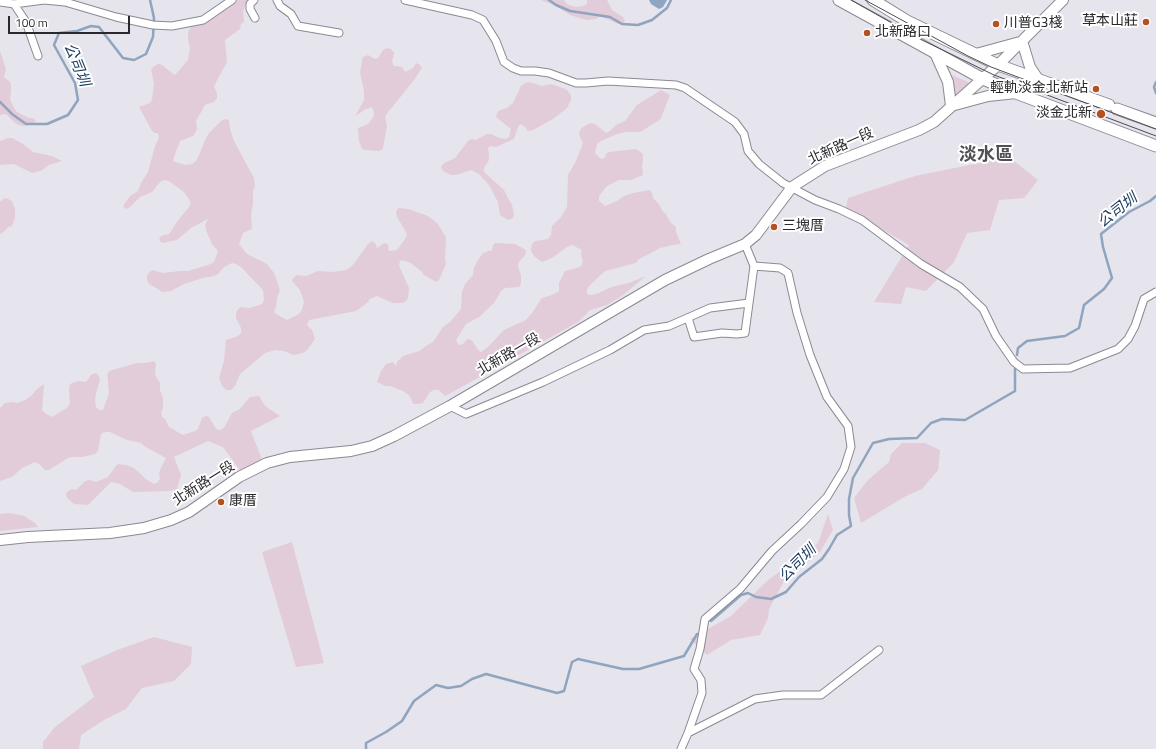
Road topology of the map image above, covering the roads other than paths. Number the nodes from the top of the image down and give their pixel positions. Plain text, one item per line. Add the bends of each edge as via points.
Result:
1 (232, 0) edge
2 (254, 0) edge
3 (277, 0) edge
4 (405, 0) edge
5 (839, 0) edge
6 (873, 0) edge
7 (1063, 0) edge
8 (0, 2) edge
9 (14, 4) junction
10 (255, 18) dead end
11 (338, 33) dead end
12 (1022, 41) junction
13 (935, 53) junction
14 (976, 54) junction
15 (38, 56) dead end
16 (998, 65) junction
17 (982, 79) junction
18 (1038, 79) junction
19 (1016, 93) junction
20 (951, 106) junction
21 (1156, 123) edge
22 (1156, 146) edge
23 (792, 187) junction
24 (745, 244) junction
25 (754, 266) junction
26 (1156, 292) edge
27 (749, 303) junction
28 (688, 318) junction
29 (450, 406) junction
30 (0, 540) edge
31 (879, 650) dead end
32 (688, 733) junction
33 (681, 749) edge

1 - 9 street via 203,20 172,26 116,17 65,2 44,0
2 - 10 street via 250,4 250,9
3 - 11 street via 280,6 291,14 298,26
4 - 23 street via 472,15 483,20 496,41 504,62 522,71 550,73 576,83 608,81 676,85 685,88 735,122 744,134 748,151 756,161 783,183
5 - 13 main road
6 - 14 main road via 907,21
7 - 12 main road, 北新路一段
8 - 9 street
9 - 15 street via 26,22
12 - 14 main road
12 - 16 main road, 北新路一段
12 - 18 main road via 1030,67
13 - 17 main road
13 - 20 main road via 948,82
14 - 16 main road
16 - 17 main road, 北新路一段
16 - 18 main road
17 - 19 main road
17 - 20 main road, 北新路一段
18 - 21 main road
19 - 20 main road via 988,96
19 - 22 main road
20 - 23 main road, 北新路一段 via 934,122 919,130 825,166
23 - 24 main road, 北新路一段 via 756,235
23 - 26 street via 862,220 921,264 960,287 983,309 996,336 1014,362 1023,369 1070,368 1118,349 1128,339 1135,326 1144,299
24 - 25 street
24 - 29 main road, 北新路一段 via 665,280
25 - 27 street
25 - 32 street via 780,268 788,273 796,312 810,355 827,397 848,426 851,447 844,469 827,497 772,551 740,589 705,619 694,669 701,680 702,693
27 - 28 street via 710,308
27 - 28 street via 745,333 694,337
28 - 29 street via 669,326 644,330 543,382 466,414
29 - 30 main road, 北新路一段 via 372,446 290,457 267,463 239,477 189,512 171,520 144,528 110,533
31 - 32 street via 821,695 782,695 755,699
32 - 33 street

